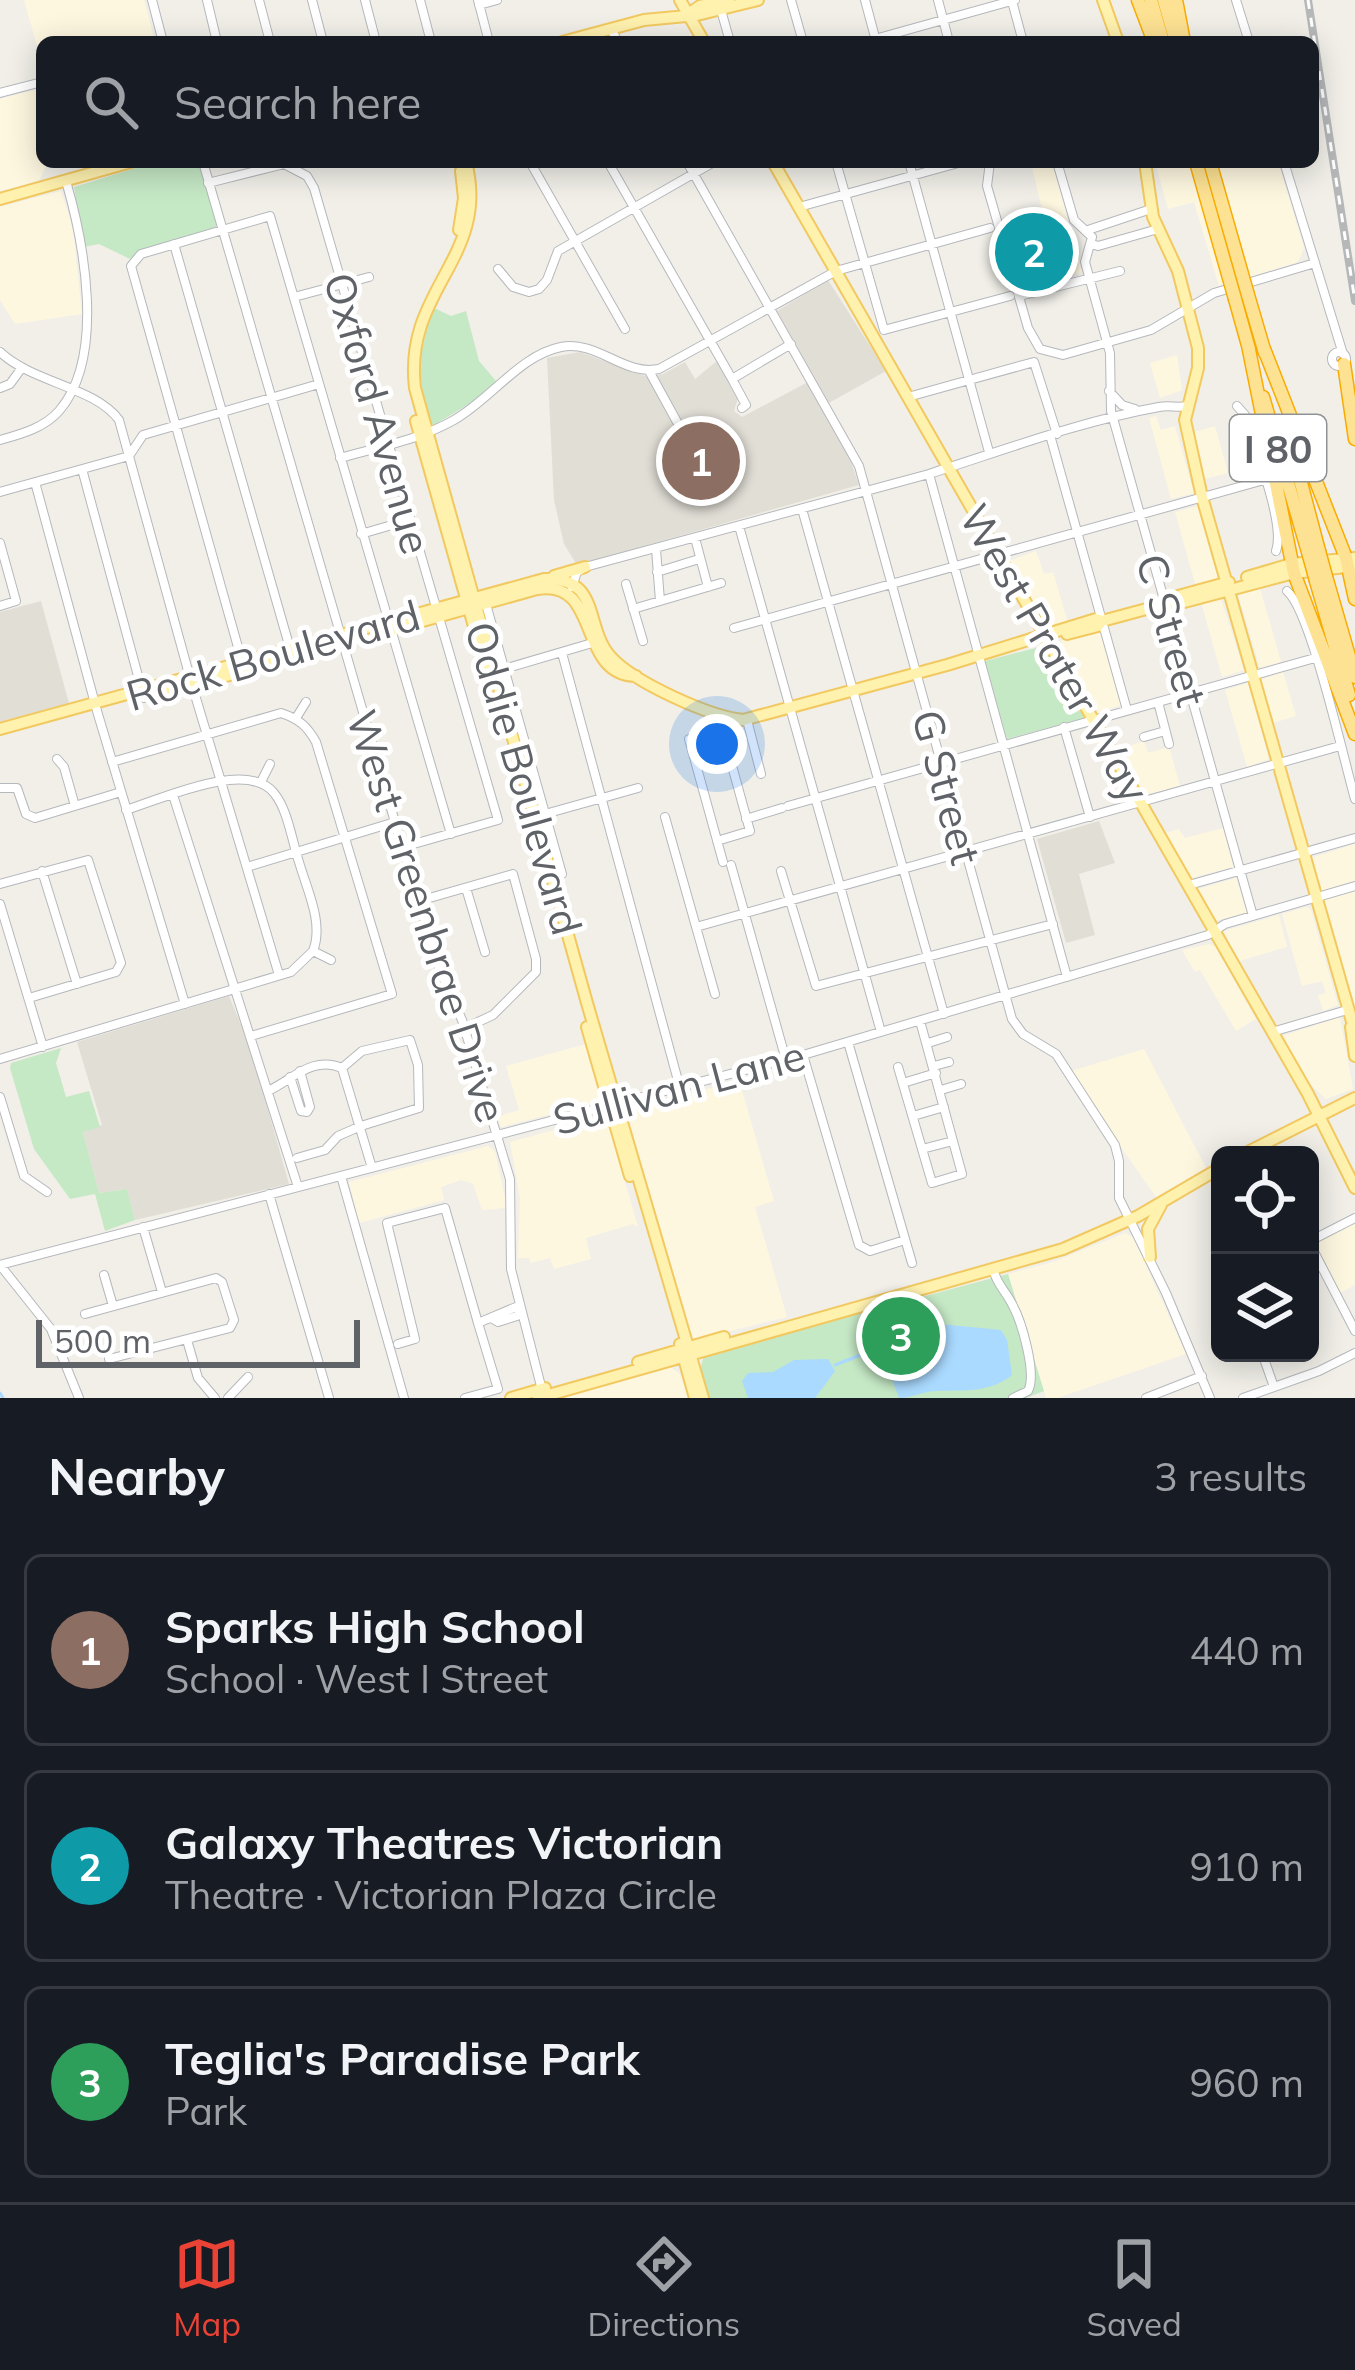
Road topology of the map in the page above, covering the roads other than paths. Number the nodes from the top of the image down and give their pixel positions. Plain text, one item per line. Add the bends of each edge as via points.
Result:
1 (154, 0) edge
2 (206, 0) edge
3 (260, 0) edge
4 (312, 0) edge
5 (365, 0) edge
6 (420, 0) edge
7 (497, 0) edge
8 (680, 0) edge
9 (758, 0) edge
10 (791, 0) edge
11 (865, 0) edge
12 (938, 0) edge
13 (1013, 0) edge
14 (1100, 0) edge
15 (1138, 0) edge
16 (1151, 0) edge
17 (1164, 0) edge
18 (1176, 0) edge
19 (1237, 0) edge
20 (478, 2) edge
21 (722, 3) edge
22 (688, 14) junction
23 (943, 20) junction
24 (611, 29) junction
25 (162, 36) edge
26 (216, 36) edge
27 (269, 36) edge
28 (321, 36) edge
29 (374, 36) edge
30 (429, 36) edge
31 (487, 36) edge
32 (585, 36) edge
33 (615, 36) edge
34 (701, 36) edge
35 (729, 36) edge
36 (801, 36) edge
37 (871, 36) edge
38 (889, 36) edge
39 (947, 36) edge
40 (1022, 36) edge
41 (1113, 36) edge
42 (1156, 36) edge
43 (1158, 36) edge
44 (1178, 36) edge
45 (1179, 36) edge
46 (1247, 36) edge
47 (36, 84) edge
48 (0, 93) edge
49 (110, 168) edge
50 (204, 168) edge
51 (260, 168) edge
52 (297, 168) edge
53 (462, 168) edge
54 (533, 168) edge
55 (611, 168) edge
56 (691, 168) edge
57 (703, 168) edge
58 (776, 168) edge
59 (838, 168) edge
60 (911, 168) edge
61 (941, 168) edge
62 (991, 168) edge
63 (1060, 168) edge
64 (1143, 168) edge
65 (1198, 168) edge
66 (1211, 168) edge
67 (1286, 168) edge
68 (694, 173) junction
69 (913, 176) junction
70 (66, 181) junction
71 (208, 183) junction
72 (845, 194) junction
73 (0, 199) edge
74 (634, 207) junction
75 (799, 207) junction
76 (1149, 210) junction
77 (991, 228) dead end
78 (222, 230) junction
79 (1088, 230) junction
80 (1155, 230) junction
81 (574, 241) junction
82 (174, 244) junction
83 (932, 244) junction
84 (1092, 244) junction
85 (864, 262) junction
86 (1315, 263) junction
87 (498, 269) dead end
88 (836, 271) junction
89 (1120, 271) dead end
90 (369, 277) dead end
91 (1089, 277) junction
92 (341, 284) junction
93 (1240, 293) junction
94 (1015, 296) junction
95 (294, 297) junction
96 (770, 308) junction
97 (1186, 310) junction
98 (950, 312) junction
99 (625, 328) dead end
100 (878, 332) junction
101 (711, 341) junction
102 (1108, 342) junction
103 (791, 344) junction
104 (1248, 345) junction
105 (1264, 349) junction
106 (0, 352) edge
107 (1341, 358) joint
108 (21, 369) junction
109 (649, 371) junction
110 (732, 379) junction
111 (969, 380) junction
112 (319, 384) junction
113 (0, 388) edge
114 (69, 391) junction
115 (1109, 391) junction
116 (908, 397) junction
117 (271, 398) junction
118 (1183, 405) junction
119 (1237, 406) dead end
120 (742, 408) dead end
121 (1135, 409) junction
122 (222, 412) junction
123 (1113, 418) junction
124 (175, 425) junction
125 (423, 434) junction
126 (1054, 435) junction
127 (0, 440) edge
128 (1355, 440) edge
129 (387, 444) junction
130 (989, 452) junction
131 (129, 456) junction
132 (340, 458) junction
133 (948, 466) junction
134 (82, 469) junction
135 (704, 471) dead end
136 (929, 474) junction
137 (1264, 480) junction
138 (34, 482) junction
139 (865, 490) junction
140 (0, 492) edge
141 (1202, 497) junction
142 (802, 508) junction
143 (1140, 515) junction
144 (409, 520) junction
145 (739, 526) junction
146 (1078, 532) junction
147 (362, 534) junction
148 (695, 538) junction
149 (0, 542) edge
150 (656, 549) junction
151 (1276, 551) dead end
152 (1314, 551) junction
153 (998, 555) junction
154 (699, 559) junction
155 (1351, 562) edge
156 (952, 567) junction
157 (585, 568) junction
158 (1293, 569) junction
159 (657, 572) junction
160 (544, 579) junction
161 (1322, 580) junction
162 (722, 583) dead end
163 (626, 584) dead end
164 (889, 584) junction
165 (1160, 586) junction
166 (1227, 586) junction
167 (708, 587) junction
168 (571, 589) junction
169 (1288, 591) dead end
170 (1180, 596) junction
171 (1355, 599) edge
172 (660, 602) junction
173 (828, 602) junction
174 (474, 604) junction
175 (1165, 604) junction
176 (0, 606) edge
177 (634, 609) junction
178 (435, 614) junction
179 (766, 620) junction
180 (1102, 621) junction
181 (388, 627) junction
182 (734, 628) dead end
183 (1045, 637) junction
184 (340, 640) junction
185 (643, 640) dead end
186 (597, 642) junction
187 (562, 653) junction
188 (292, 654) junction
189 (977, 656) junction
190 (1315, 658) junction
191 (244, 667) junction
192 (504, 669) junction
193 (916, 674) junction
194 (1252, 675) junction
195 (1355, 677) edge
196 (191, 682) junction
197 (853, 692) junction
198 (1190, 693) junction
199 (143, 695) junction
200 (306, 702) dead end
201 (1157, 702) junction
202 (96, 708) junction
203 (791, 709) junction
204 (1127, 710) junction
205 (718, 715) junction
206 (1355, 716) edge
207 (296, 718) junction
208 (746, 720) junction
209 (1093, 720) junction
210 (1064, 727) junction
211 (722, 729) junction
212 (1165, 731) junction
213 (0, 733) edge
214 (206, 733) junction
215 (1355, 734) edge
216 (1144, 737) dead end
217 (1168, 744) dead end
218 (1002, 745) junction
219 (1340, 746) junction
220 (57, 759) dead end
221 (112, 761) junction
222 (939, 762) junction
223 (270, 764) dead end
224 (1278, 764) junction
225 (761, 774) dead end
226 (878, 780) junction
227 (220, 781) junction
228 (261, 782) junction
229 (1215, 782) junction
230 (0, 788) edge
231 (638, 788) dead end
232 (121, 792) junction
233 (173, 795) junction
234 (602, 798) junction
235 (816, 798) junction
236 (1355, 799) edge
237 (1140, 803) junction
238 (75, 806) junction
239 (126, 810) junction
240 (545, 814) junction
241 (665, 817) dead end
242 (1090, 817) junction
243 (746, 819) junction
244 (395, 822) junction
245 (451, 834) junction
246 (1028, 834) junction
247 (345, 838) junction
248 (1355, 838) edge
249 (717, 841) junction
250 (403, 847) junction
251 (964, 851) junction
252 (296, 852) junction
253 (1303, 853) junction
254 (247, 867) junction
255 (903, 868) junction
256 (42, 871) junction
257 (781, 871) dead end
258 (1240, 871) junction
259 (562, 874) dead end
260 (0, 884) edge
261 (841, 886) junction
262 (1188, 886) junction
263 (1355, 886) edge
264 (466, 888) junction
265 (1316, 899) junction
266 (789, 900) junction
267 (419, 901) junction
268 (0, 904) edge
269 (744, 913) junction
270 (1252, 916) junction
271 (1053, 924) junction
272 (696, 927) junction
273 (1214, 931) junction
274 (989, 941) junction
275 (313, 952) junction
276 (485, 952) dead end
277 (928, 958) junction
278 (331, 960) dead end
279 (279, 975) junction
280 (865, 975) junction
281 (1067, 977) junction
282 (76, 984) junction
283 (232, 990) junction
284 (715, 994) dead end
285 (1006, 996) junction
286 (28, 998) junction
287 (185, 1004) junction
288 (1347, 1010) junction
289 (944, 1014) junction
290 (920, 1021) junction
291 (465, 1028) junction
292 (1353, 1028) edge
293 (1271, 1031) junction
294 (881, 1032) junction
295 (251, 1036) junction
296 (947, 1037) dead end
297 (848, 1042) junction
298 (928, 1043) junction
299 (43, 1047) junction
300 (803, 1055) junction
301 (1355, 1056) edge
302 (0, 1058) edge
303 (786, 1060) junction
304 (949, 1062) dead end
305 (898, 1066) dead end
306 (342, 1068) junction
307 (936, 1070) junction
308 (1064, 1071) junction
309 (1054, 1077) dead end
310 (903, 1083) junction
311 (961, 1084) dead end
312 (680, 1088) junction
313 (941, 1090) junction
314 (268, 1091) junction
315 (1308, 1094) junction
316 (0, 1097) edge
317 (1355, 1098) edge
318 (1342, 1104) junction
319 (613, 1106) junction
320 (944, 1107) junction
321 (1319, 1114) junction
322 (913, 1116) junction
323 (361, 1126) junction
324 (497, 1135) junction
325 (953, 1141) junction
326 (1335, 1144) junction
327 (1259, 1146) edge
328 (922, 1150) junction
329 (297, 1158) dead end
330 (372, 1168) junction
331 (1355, 1171) edge
332 (1211, 1173) edge
333 (341, 1176) junction
334 (298, 1187) junction
335 (1355, 1188) edge
336 (47, 1192) dead end
337 (269, 1195) junction
338 (1163, 1202) junction
339 (1355, 1217) edge
340 (1131, 1220) junction
341 (143, 1227) junction
342 (1319, 1237) edge
343 (905, 1240) junction
344 (1316, 1254) edge
345 (1150, 1257) junction
346 (912, 1262) dead end
347 (0, 1265) edge
348 (993, 1269) junction
349 (104, 1274) dead end
350 (162, 1292) junction
351 (113, 1306) junction
352 (521, 1311) junction
353 (86, 1314) dead end
354 (478, 1323) junction
355 (1355, 1331) edge
356 (676, 1332) junction
357 (753, 1333) junction
358 (187, 1340) junction
359 (398, 1344) dead end
360 (708, 1349) junction
361 (686, 1352) junction
362 (1355, 1353) edge
363 (666, 1358) junction
364 (109, 1359) dead end
365 (1265, 1362) edge
366 (1202, 1376) junction
367 (248, 1377) dead end
368 (693, 1377) junction
369 (1290, 1382) junction
370 (1274, 1387) junction
371 (542, 1395) edge
372 (1248, 1397) edge
373 (79, 1398) edge
374 (215, 1398) edge
375 (228, 1398) edge
376 (329, 1398) edge
377 (404, 1398) edge
378 (464, 1398) edge
379 (512, 1398) edge
380 (699, 1398) edge
381 (1012, 1398) edge
382 (1146, 1398) edge
383 (1210, 1398) edge
384 (1294, 1398) edge

1 - 25 street
2 - 26 street
3 - 27 street
4 - 28 street
5 - 29 street
6 - 30 street
7 - 20 street
8 - 22 main road
9 - 21 main road
10 - 36 street
11 - 37 street
12 - 23 street
13 - 23 street
13 - 40 street
14 - 41 main road
15 - 42 highway
16 - 43 highway
17 - 44 highway
18 - 45 highway
19 - 46 street
20 - 31 street
21 - 22 main road
21 - 35 street
22 - 24 main road
22 - 34 main road
23 - 38 street
23 - 39 street
24 - 32 main road
24 - 33 street
47 - 48 street
49 - 70 main road
50 - 71 street, West Greenbrae Drive
51 - 71 street, Oxford Avenue
52 - 92 street, Oxford Avenue via 314,188
53 - 125 main road, Oddie Boulevard via 459,230 408,342 408,388
54 - 81 street
55 - 74 street
56 - 68 street, G Street
57 - 68 street
58 - 75 main road, West Prater Way
59 - 72 street
60 - 69 street
61 - 69 street
62 - 94 street
63 - 79 street via 1072,217
64 - 76 main road
65 - 93 highway, I 80, bridge
66 - 93 highway, I 80, bridge
67 - 86 street
68 - 74 street
68 - 96 street, G Street
69 - 72 street
69 - 83 street
70 - 73 main road
70 - 114 street via 79,227 88,328
71 - 78 street, West Greenbrae Drive
72 - 75 street
72 - 85 street
74 - 81 street
74 - 101 street
75 - 88 main road, West Prater Way
76 - 79 street
76 - 80 main road
77 - 83 street
78 - 82 street
78 - 95 street via 270,216
78 - 117 street, West Greenbrae Drive
79 - 84 street
80 - 84 street
80 - 97 main road via 1178,271
81 - 87 street via 558,251 544,286 534,291 513,287
81 - 99 street
82 - 122 street
82 - 124 street via 141,254 131,272
83 - 85 street
83 - 98 street
84 - 91 street
85 - 88 street
85 - 100 street
86 - 93 street
86 - 107 street
88 - 96 street
88 - 100 main road, West Prater Way
89 - 91 street
90 - 92 street
91 - 94 street
91 - 102 street, C Street
92 - 95 street
92 - 129 street, Oxford Avenue
93 - 97 street
93 - 104 highway, I 80
93 - 105 highway, I 80
94 - 98 street
94 - 102 street via 1043,352 1064,355
95 - 112 street
96 - 101 street
96 - 103 street, G Street
97 - 102 street
97 - 118 main road via 1199,358
98 - 100 street
98 - 111 street
100 - 116 main road, West Prater Way
101 - 109 street
101 - 110 street
102 - 115 street, C Street
103 - 110 street
103 - 139 street, G Street via 855,456
104 - 152 highway, I 80
104 - 158 highway
105 - 152 highway, I 80
105 - 155 highway
106 - 108 street
107 - 128 highway
108 - 113 street
108 - 114 street
109 - 125 street via 586,347 554,349
109 - 135 street
110 - 120 street
111 - 116 street
111 - 126 street via 1036,363
111 - 130 street
112 - 117 street
112 - 132 street
114 - 127 street via 48,420
114 - 131 street via 108,405
115 - 121 street
115 - 123 street, C Street
116 - 133 main road, West Prater Way
117 - 122 street
117 - 184 street, West Greenbrae Drive
118 - 121 street
118 - 123 street
118 - 141 main road
119 - 137 street
121 - 123 street
122 - 124 street
122 - 188 street
123 - 126 street
123 - 143 street, C Street
124 - 131 street via 143,435
124 - 191 street
125 - 129 street
125 - 174 main road, Oddie Boulevard
126 - 130 street
126 - 146 street
129 - 132 street
129 - 144 street, Oxford Avenue
130 - 133 street
131 - 134 street
131 - 196 street
132 - 147 street
133 - 136 street
133 - 153 main road, West Prater Way
134 - 138 street
134 - 199 street
136 - 139 street
136 - 156 street
137 - 141 street
137 - 151 street
138 - 140 street
138 - 202 street
139 - 142 street
139 - 164 street, G Street
141 - 143 street
141 - 166 main road
142 - 145 street
142 - 173 street
143 - 146 street
143 - 165 street, C Street
144 - 147 street
144 - 178 street, Oxford Avenue
145 - 148 street
145 - 179 street
146 - 153 street
146 - 180 street
147 - 181 street
148 - 150 street
148 - 154 street
149 - 176 street via 16,602
150 - 157 street
150 - 159 street
152 - 161 highway, I 80, bridge
153 - 156 street
153 - 183 main road, West Prater Way
154 - 159 street
154 - 167 street
155 - 158 main road
155 - 171 highway
156 - 164 street
156 - 189 street
157 - 160 main road
157 - 168 street
158 - 166 main road
158 - 215 highway
159 - 172 street
160 - 168 main road, Rock Boulevard
160 - 174 main road, Rock Boulevard
161 - 195 highway, I 80
161 - 206 highway, I 80
162 - 167 street
163 - 177 street
164 - 173 street
164 - 193 street, G Street
165 - 170 main road
165 - 175 street, C Street
166 - 170 main road
166 - 175 main road
166 - 194 main road
167 - 172 street
168 - 174 main road, Rock Boulevard
168 - 186 main road
169 - 190 street
170 - 175 main road
172 - 177 street
173 - 179 street
173 - 197 street
174 - 178 main road, Rock Boulevard
174 - 192 street
174 - 319 main road, Oddie Boulevard
175 - 180 main road
175 - 198 street, C Street
177 - 185 street
178 - 181 main road, Rock Boulevard
178 - 245 street, Oxford Avenue via 498,820
179 - 182 street
179 - 203 street
180 - 183 main road
180 - 204 street
181 - 184 main road, Rock Boulevard
181 - 245 street
183 - 189 main road
183 - 209 main road, West Prater Way
184 - 188 main road, Rock Boulevard
184 - 244 street, West Greenbrae Drive
186 - 187 street
186 - 205 main road via 614,669
187 - 192 street
187 - 234 street
188 - 191 main road, Rock Boulevard
189 - 193 main road
189 - 218 street
190 - 194 street
190 - 219 street
191 - 196 main road, Rock Boulevard
192 - 240 street
193 - 197 main road
193 - 222 street, G Street
194 - 198 street
194 - 224 main road
196 - 199 main road, Rock Boulevard
196 - 214 street
197 - 203 main road
197 - 226 street
198 - 201 street
198 - 229 street, C Street
199 - 202 main road, Rock Boulevard
200 - 207 street
201 - 204 street
201 - 212 street
202 - 213 main road, Rock Boulevard
202 - 221 street
203 - 208 main road
203 - 235 street
204 - 209 street
205 - 208 main road
205 - 211 street
207 - 214 street via 266,715
207 - 247 street via 316,742
208 - 225 street
209 - 210 street
209 - 237 main road, West Prater Way
210 - 218 street
210 - 242 street
211 - 243 street
211 - 249 street via 689,739
212 - 216 street
212 - 217 street
214 - 221 street
214 - 227 street
218 - 222 street
218 - 246 street
219 - 224 street
219 - 236 street
220 - 238 street
221 - 232 street
222 - 226 street
222 - 251 street, G Street
223 - 228 street
224 - 229 street
224 - 253 main road
226 - 235 street
226 - 255 street
227 - 228 street
227 - 233 street
227 - 254 street
228 - 252 street via 281,804
229 - 237 street
229 - 258 street, C Street
230 - 238 street via 16,788 31,817
231 - 234 street
232 - 238 street
232 - 239 street
233 - 239 street
233 - 283 street
234 - 240 street
234 - 312 street
235 - 243 street
235 - 261 street
237 - 242 street
237 - 262 main road, West Prater Way
239 - 287 street
240 - 259 street
241 - 272 street
242 - 246 street
243 - 249 street via 750,831
244 - 247 street
244 - 250 street, West Greenbrae Drive
245 - 250 street
246 - 251 street
246 - 271 street
247 - 252 street
247 - 295 street via 392,994
248 - 253 street
249 - 269 street
250 - 267 street, West Greenbrae Drive
251 - 255 street
251 - 274 street, G Street
252 - 254 street
252 - 275 street via 317,926
253 - 258 street
253 - 265 main road
254 - 279 street
255 - 261 street
255 - 277 street
256 - 260 street
256 - 282 street
256 - 282 street via 88,860 104,904 120,968
257 - 266 street
258 - 262 street
258 - 270 street, C Street
261 - 266 street
261 - 280 street
262 - 273 main road, West Prater Way
263 - 265 street, Sullivan Lane
264 - 267 street
264 - 276 street
264 - 291 street via 513,874 536,968 493,1015
265 - 270 street, Sullivan Lane
265 - 288 main road
266 - 269 street
266 - 280 street via 816,986
267 - 291 street, West Greenbrae Drive
268 - 286 street
269 - 272 street
269 - 303 street
270 - 273 street, Sullivan Lane
271 - 274 street
271 - 281 street
272 - 284 street
273 - 281 street, Sullivan Lane
273 - 293 main road, West Prater Way
274 - 277 street
274 - 285 street, G Street
275 - 278 street
275 - 279 street
277 - 280 street
277 - 289 street
279 - 283 street
280 - 294 street
281 - 285 street, Sullivan Lane
282 - 286 street
283 - 287 street
283 - 295 street
285 - 289 street, Sullivan Lane
285 - 308 street, G Street via 1018,1030 1051,1049
286 - 299 street
287 - 299 street
288 - 292 main road
288 - 293 street
289 - 290 street, Sullivan Lane
290 - 294 street, Sullivan Lane
290 - 298 street
291 - 324 street, West Greenbrae Drive
292 - 301 main road
293 - 315 main road, West Prater Way
294 - 297 street, Sullivan Lane
295 - 314 street
296 - 298 street
297 - 300 street, Sullivan Lane
297 - 343 street
298 - 307 street
299 - 302 street
300 - 303 street, Sullivan Lane
300 - 343 street via 859,1245 870,1251
303 - 312 street, Sullivan Lane
304 - 307 street
305 - 310 street
306 - 314 street via 327,1064
306 - 323 street
306 - 323 street via 362,1051 406,1040 416,1050 419,1108
307 - 310 street
307 - 313 street
308 - 309 street
308 - 340 street, G Street via 1117,1150 1117,1192
310 - 322 street
311 - 313 street
312 - 319 street, Sullivan Lane
313 - 320 street
314 - 334 street
315 - 318 main road
315 - 321 main road, West Prater Way
316 - 336 street via 24,1176
317 - 318 main road
318 - 321 main road
319 - 324 street, Sullivan Lane
319 - 356 main road, Oddie Boulevard
319 - 361 main road, Oddie Boulevard
320 - 322 street
320 - 325 street
321 - 326 main road, West Prater Way
321 - 327 main road
322 - 328 street
323 - 329 street
323 - 330 street
324 - 330 street, Sullivan Lane
324 - 352 street, West Greenbrae Drive via 512,1189 511,1269
325 - 328 street
325 - 328 street via 962,1174 932,1183
326 - 331 main road, West Prater Way
326 - 335 main road, West Prater Way
330 - 333 street, Sullivan Lane
331 - 335 main road
332 - 338 main road
333 - 334 street, Sullivan Lane
333 - 377 street
334 - 337 street, Sullivan Lane
337 - 341 street, Sullivan Lane
337 - 376 street
338 - 340 main road
338 - 345 main road via 1148,1229
339 - 342 street
340 - 345 street, G Street
340 - 348 main road
341 - 347 street, Sullivan Lane
341 - 350 street
343 - 346 street
344 - 355 street
345 - 366 street, G Street
347 - 373 street via 51,1329
348 - 357 main road
348 - 381 street via 1034,1373 1028,1391
349 - 351 street
350 - 351 street
350 - 358 street via 220,1278 230,1328
351 - 353 street
352 - 354 street
352 - 371 street, West Greenbrae Drive
354 - 359 street via 445,1208 386,1223 415,1339
354 - 378 street via 498,1389
356 - 361 main road, Oddie Boulevard
356 - 363 main road
357 - 360 main road
357 - 361 main road
358 - 364 street
358 - 374 street via 198,1378
360 - 361 main road
360 - 368 main road
361 - 363 main road
361 - 368 main road, Oddie Boulevard
362 - 369 street
363 - 368 main road
363 - 371 main road
365 - 370 street
366 - 382 street
366 - 383 street, G Street
367 - 375 street
368 - 380 main road, Oddie Boulevard
369 - 370 street
369 - 384 street
370 - 372 street
371 - 379 main road

